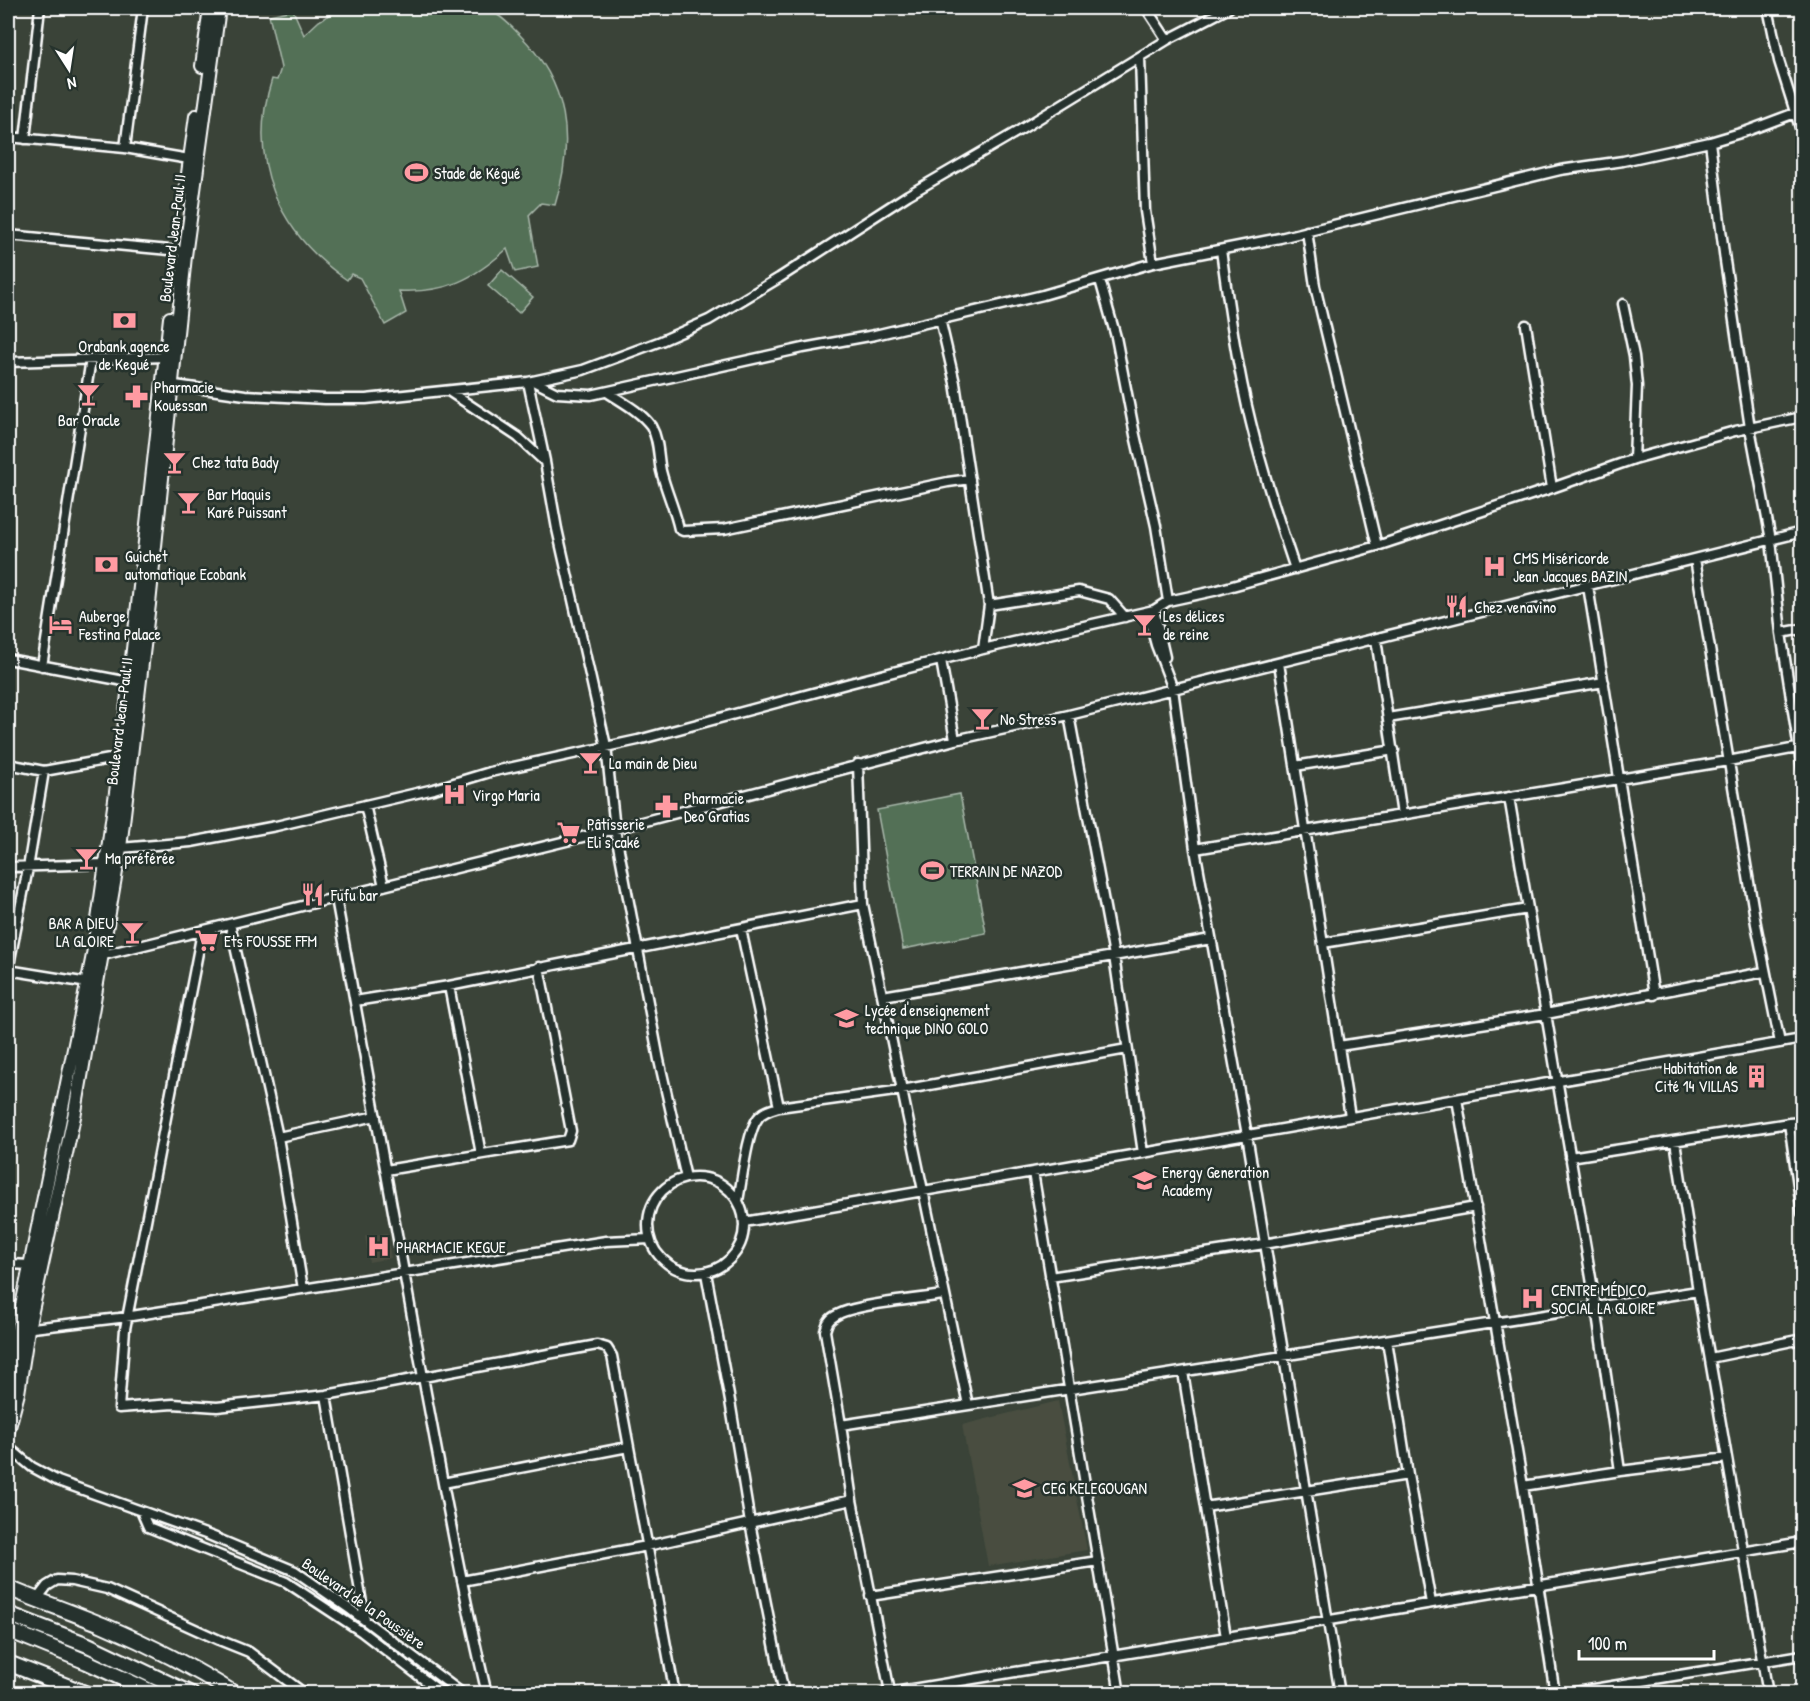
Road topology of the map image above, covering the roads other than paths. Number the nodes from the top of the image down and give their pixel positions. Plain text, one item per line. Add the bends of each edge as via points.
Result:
1 (40, 8) edge
2 (143, 8) edge
3 (210, 8) edge
4 (219, 8) edge
5 (1146, 8) edge
6 (1229, 8) edge
7 (1768, 8) edge
8 (1167, 40) junction
9 (1140, 57) junction
10 (1799, 112) edge
11 (1803, 134) edge
12 (8, 137) edge
13 (25, 139) junction
14 (1710, 142) junction
15 (125, 148) junction
16 (189, 159) junction
17 (1307, 231) junction
18 (8, 235) edge
19 (1221, 250) junction
20 (180, 251) junction
21 (1153, 263) junction
22 (1100, 280) junction
23 (1623, 304) dead end
24 (940, 319) junction
25 (1526, 325) dead end
26 (165, 357) junction
27 (91, 359) junction
28 (8, 362) edge
29 (532, 382) junction
30 (167, 383) junction
31 (450, 392) junction
32 (607, 392) junction
33 (1803, 417) edge
34 (1750, 428) junction
35 (1634, 459) junction
36 (546, 462) junction
37 (970, 479) junction
38 (1552, 488) junction
39 (1803, 532) edge
40 (1771, 540) junction
41 (1377, 546) junction
42 (1695, 559) junction
43 (1295, 569) junction
44 (1588, 586) junction
45 (1168, 601) junction
46 (989, 605) junction
47 (1152, 611) junction
48 (1125, 617) junction
49 (1803, 629) edge
50 (1781, 633) junction
51 (1376, 639) junction
52 (983, 649) junction
53 (8, 659) edge
54 (941, 660) junction
55 (1279, 663) junction
56 (42, 666) junction
57 (129, 682) junction
58 (1604, 682) junction
59 (1173, 689) junction
60 (1069, 715) junction
61 (1388, 718) junction
62 (955, 740) junction
63 (606, 746) junction
64 (1801, 747) edge
65 (1394, 750) junction
66 (121, 757) junction
67 (1728, 761) junction
68 (8, 764) edge
69 (858, 764) junction
70 (1295, 766) junction
71 (1803, 769) edge
72 (44, 771) junction
73 (1619, 779) junction
74 (1509, 797) junction
75 (365, 805) junction
76 (1402, 814) junction
77 (615, 829) junction
78 (1305, 831) junction
79 (120, 848) junction
80 (1194, 849) junction
81 (105, 864) junction
82 (8, 867) edge
83 (28, 868) junction
84 (384, 886) junction
85 (336, 898) junction
86 (863, 904) junction
87 (1528, 909) junction
88 (230, 924) junction
89 (741, 929) junction
90 (202, 932) junction
91 (1211, 939) junction
92 (1323, 943) junction
93 (638, 948) junction
94 (98, 956) junction
95 (1114, 956) junction
96 (539, 968) junction
97 (8, 970) edge
98 (1764, 972) junction
99 (88, 983) junction
100 (449, 986) junction
101 (1654, 995) junction
102 (883, 996) junction
103 (356, 1001) junction
104 (1546, 1014) junction
105 (1803, 1039) edge
106 (1780, 1043) junction
107 (1339, 1046) junction
108 (1127, 1049) junction
109 (1557, 1081) junction
110 (902, 1090) junction
111 (1457, 1099) junction
112 (779, 1107) junction
113 (376, 1116) junction
114 (1350, 1117) junction
115 (1803, 1122) edge
116 (1789, 1123) junction
117 (1247, 1135) junction
118 (278, 1137) junction
119 (1675, 1141) junction
120 (1143, 1153) junction
121 (481, 1154) junction
122 (1570, 1157) junction
123 (386, 1170) junction
124 (1033, 1172) junction
125 (686, 1178) junction
126 (923, 1191) junction
127 (738, 1201) junction
128 (1476, 1207) junction
129 (1803, 1213) edge
130 (744, 1222) junction
131 (650, 1239) junction
132 (1264, 1244) junction
133 (8, 1264) edge
134 (31, 1265) junction
135 (706, 1273) junction
136 (403, 1274) junction
137 (1050, 1277) junction
138 (303, 1289) junction
139 (1698, 1291) junction
140 (944, 1295) junction
141 (1596, 1307) junction
142 (127, 1317) junction
143 (1496, 1323) junction
144 (23, 1328) junction
145 (1803, 1339) edge
146 (1387, 1340) junction
147 (1283, 1356) junction
148 (1710, 1358) junction
149 (1183, 1372) junction
150 (8, 1376) edge
151 (423, 1376) junction
152 (1070, 1390) junction
153 (326, 1395) junction
154 (968, 1406) junction
155 (842, 1425) junction
156 (8, 1431) edge
157 (8, 1447) edge
158 (628, 1447) junction
159 (1726, 1458) junction
160 (1620, 1471) junction
161 (1408, 1475) junction
162 (442, 1483) junction
163 (1523, 1486) junction
164 (1307, 1491) junction
165 (852, 1500) junction
166 (1205, 1508) junction
167 (141, 1511) junction
168 (750, 1522) junction
169 (1803, 1542) edge
170 (647, 1546) junction
171 (1744, 1552) junction
172 (1098, 1561) junction
173 (462, 1581) junction
174 (1537, 1586) junction
175 (8, 1588) edge
176 (870, 1596) junction
177 (37, 1599) junction
178 (1431, 1603) junction
179 (8, 1614) edge
180 (365, 1620) junction
181 (1327, 1620) junction
182 (8, 1630) edge
183 (1226, 1637) junction
184 (1113, 1655) junction
185 (1803, 1655) edge
186 (1762, 1661) junction
187 (8, 1663) edge
188 (675, 1692) edge
189 (886, 1693) edge
190 (87, 1694) edge
191 (156, 1694) edge
192 (191, 1694) edge
193 (235, 1694) edge
194 (305, 1694) edge
195 (443, 1694) edge
196 (463, 1694) edge
197 (488, 1694) edge
198 (658, 1694) edge
199 (784, 1694) edge
200 (1120, 1694) edge
201 (1340, 1694) edge
202 (1555, 1694) edge
203 (1563, 1694) edge
204 (1768, 1694) edge

1 - 13 street
2 - 15 street
3 - 16 main road, Boulevard Jean-Paul II
4 - 30 main road, Boulevard Jean-Paul II
5 - 8 street
6 - 8 street
7 - 10 street via 1779,61
8 - 9 street
9 - 21 street via 1144,211
9 - 29 street via 908,195 709,320 583,370
10 - 11 street
10 - 14 street
12 - 13 street
13 - 15 street
14 - 17 street via 1560,170
14 - 34 street
15 - 16 street
16 - 20 main road, Boulevard Jean-Paul II
17 - 19 street
17 - 41 street via 1314,286
18 - 20 street
19 - 21 street
19 - 43 street via 1251,422
20 - 26 main road, Boulevard Jean-Paul II
21 - 22 street
22 - 24 street
22 - 45 street via 1116,337
23 - 35 street via 1637,386
24 - 32 street
24 - 37 street
25 - 38 street
26 - 27 street
26 - 30 main road, Boulevard Jean-Paul II
27 - 28 street
27 - 56 street
29 - 31 street
29 - 32 street via 557,393
29 - 36 street
30 - 31 street via 245,395 324,399
30 - 57 main road, Boulevard Jean-Paul II
30 - 79 main road, Boulevard Jean-Paul II via 149,604
31 - 36 street via 518,437
32 - 37 street via 645,419 656,436 666,489 683,531 724,529
33 - 34 street
34 - 35 street
34 - 40 street
35 - 38 street
36 - 63 street via 557,529
37 - 46 street
38 - 41 street
39 - 40 street
40 - 42 street
40 - 50 street
41 - 43 street
42 - 44 street
42 - 67 street
43 - 45 street
44 - 51 street
44 - 58 street
45 - 47 street
46 - 48 street via 1079,591 1109,599
46 - 52 street
47 - 48 street
47 - 59 street via 1151,627
48 - 52 street
49 - 50 street
50 - 64 street
51 - 55 street
51 - 61 street
52 - 54 street
53 - 56 street
54 - 62 street
54 - 63 street
55 - 59 street
55 - 70 street
56 - 57 street
57 - 66 main road, Boulevard Jean-Paul II
58 - 61 street
58 - 73 street
59 - 60 street
59 - 80 street
60 - 62 street
60 - 95 street
61 - 65 street
62 - 69 street
63 - 75 street
63 - 77 street
64 - 67 street
64 - 71 street
65 - 70 street
65 - 76 street
66 - 72 street
66 - 81 main road, Boulevard Jean-Paul II
67 - 73 street
67 - 98 street
68 - 72 street
69 - 77 street
69 - 86 street
70 - 78 street
72 - 83 street
73 - 74 street
73 - 101 street
74 - 76 street
74 - 87 street
75 - 79 street via 191,842
75 - 84 street
76 - 78 street
77 - 84 street
77 - 93 street
78 - 80 street
78 - 92 street
79 - 94 main road, Boulevard Jean-Paul II
80 - 91 street
81 - 83 street
81 - 94 main road, Boulevard Jean-Paul II
82 - 83 street
83 - 97 street
84 - 85 street
85 - 88 street
85 - 103 street
86 - 89 street
86 - 102 street
87 - 92 street
87 - 104 street
88 - 90 street
88 - 118 street
89 - 93 street
89 - 112 street
90 - 94 street
90 - 142 street
91 - 95 street
91 - 117 street
92 - 107 street
93 - 96 street
93 - 125 street
94 - 99 main road, Boulevard Jean-Paul II
94 - 144 main road, Boulevard Jean-Paul II via 75,1113
95 - 102 street
95 - 108 street
96 - 100 street
96 - 121 street via 570,1138
97 - 99 street
98 - 101 street
98 - 106 street
99 - 134 main road, Boulevard Jean-Paul II
100 - 103 street
100 - 121 street
101 - 104 street
102 - 110 street
103 - 113 street
104 - 107 street
104 - 109 street
105 - 106 street
106 - 109 street
107 - 114 street
108 - 110 street
108 - 120 street
109 - 111 street
109 - 122 street
110 - 112 street
110 - 126 street
111 - 114 street
111 - 128 street
112 - 127 street via 758,1118
113 - 118 street
113 - 123 street
114 - 117 street
115 - 116 street
116 - 119 street
116 - 129 street
117 - 120 street
117 - 132 street
118 - 138 street
119 - 122 street
119 - 139 street
120 - 124 street
121 - 123 street
122 - 141 street
123 - 136 street
124 - 126 street
124 - 137 street
125 - 127 street via 716,1181
125 - 131 street via 671,1183 658,1194 647,1224
126 - 130 street
126 - 140 street
127 - 130 street
128 - 132 street
128 - 143 street
130 - 135 street via 743,1236 730,1260
131 - 135 street via 655,1253 665,1263 684,1272
131 - 136 street via 606,1241
132 - 137 street
132 - 147 street
133 - 134 street
134 - 144 main road, Boulevard Jean-Paul II
135 - 168 street
136 - 138 street
136 - 151 street
137 - 152 street
138 - 142 street
139 - 141 street
139 - 148 street
140 - 154 street
140 - 155 street via 851,1309 828,1322 825,1331
141 - 143 street
141 - 160 street
142 - 144 street
142 - 153 street via 120,1408 173,1404 217,1407
143 - 146 street
143 - 163 street
144 - 150 main road, Boulevard Jean-Paul II
144 - 156 main road, Boulevard Jean-Paul II via 18,1393
145 - 148 street
146 - 147 street
146 - 161 street
147 - 149 street
147 - 164 street
148 - 159 street
149 - 152 street
149 - 166 street
151 - 153 street
151 - 158 street via 597,1345 607,1348 612,1356
151 - 162 street
152 - 154 street
152 - 172 street
153 - 180 street
154 - 155 street
155 - 165 street
157 - 167 street, Boulevard de la Poussière via 32,1467 58,1481
158 - 162 street
158 - 170 street
159 - 160 street
159 - 171 street
160 - 163 street
161 - 164 street
161 - 178 street
162 - 173 street
163 - 174 street
164 - 166 street
164 - 181 street
165 - 168 street
165 - 176 street
166 - 183 street
167 - 180 street, Boulevard de la Poussière via 295,1571
167 - 195 street, Boulevard de la Poussière via 148,1527 286,1582 362,1632
168 - 170 street
168 - 199 street
169 - 171 street
170 - 173 street
170 - 188 street
171 - 174 street
171 - 186 street
172 - 176 street
172 - 184 street
173 - 197 street
174 - 178 street
174 - 202 street
175 - 177 main road
176 - 189 street
177 - 193 main road via 143,1643
177 - 194 street via 46,1586 57,1580 107,1589 249,1652
178 - 181 street
179 - 192 main road via 88,1645
180 - 196 street, Boulevard de la Poussière
181 - 183 street
181 - 201 street
182 - 191 main road
183 - 184 street
184 - 189 street
184 - 200 street
185 - 186 street
186 - 203 street
186 - 204 street
187 - 190 main road
188 - 198 street

